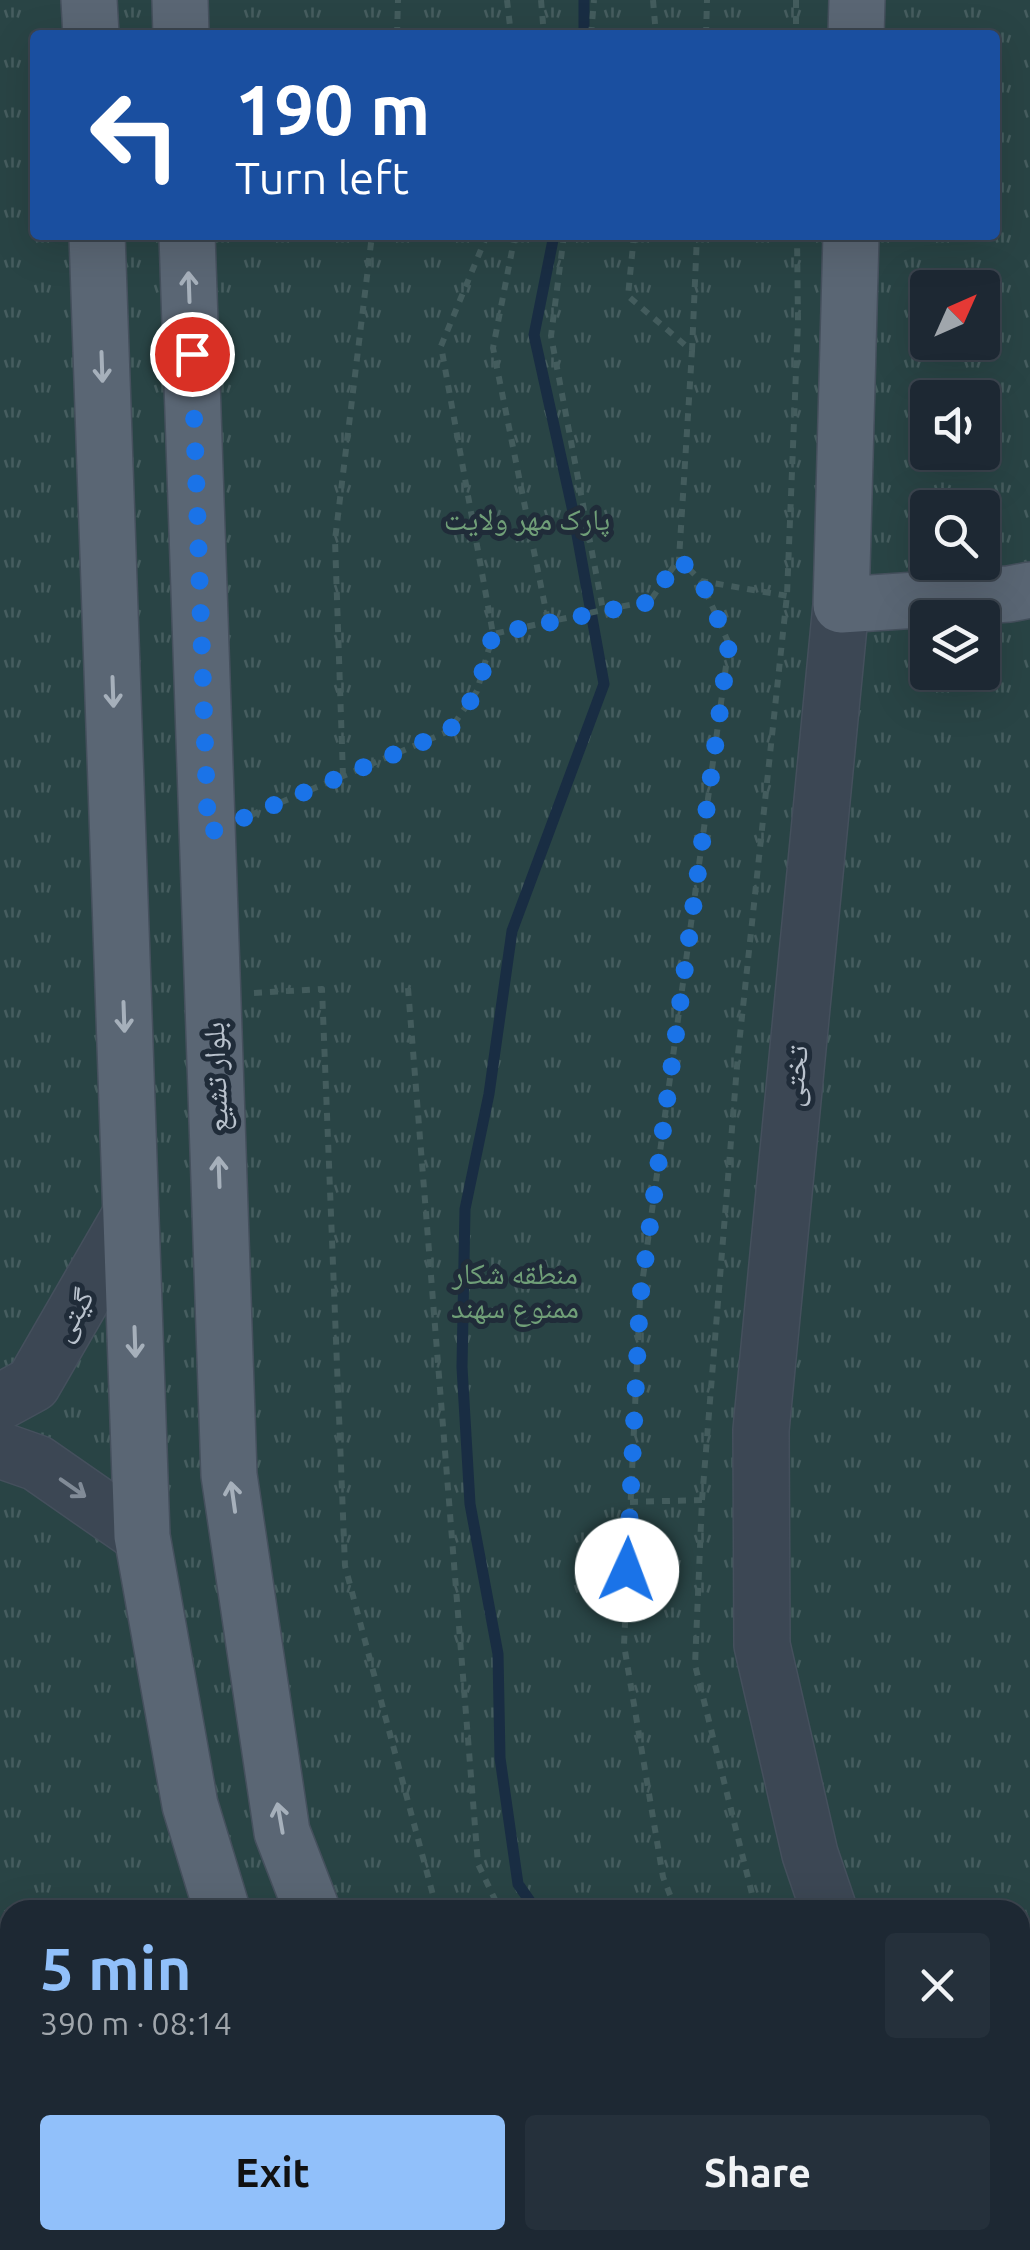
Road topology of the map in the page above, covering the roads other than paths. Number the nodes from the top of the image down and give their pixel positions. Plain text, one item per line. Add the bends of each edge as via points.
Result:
1 (90, 0) edge
2 (857, 0) edge
3 (91, 30) edge
4 (856, 30) edge
5 (98, 240) edge
6 (188, 240) edge
7 (851, 240) edge
8 (1030, 590) edge
9 (841, 605) junction
10 (131, 1214) junction
11 (0, 1402) edge
12 (0, 1450) edge
13 (142, 1536) junction
14 (219, 1900) edge
15 (308, 1900) edge
16 (826, 1900) edge

1 - 3 main road
2 - 4 main road
5 -> 10 main road
15 -> 6 main road, بلوار تشیع via 282,1832 230,1474
7 - 9 main road, تختی
8 - 9 main road
9 - 16 street, تختی via 761,1430 762,1646
10 - 11 street, گیتی via 33,1384
10 -> 13 main road
12 -> 13 street via 38,1463
13 - 14 main road via 190,1804

